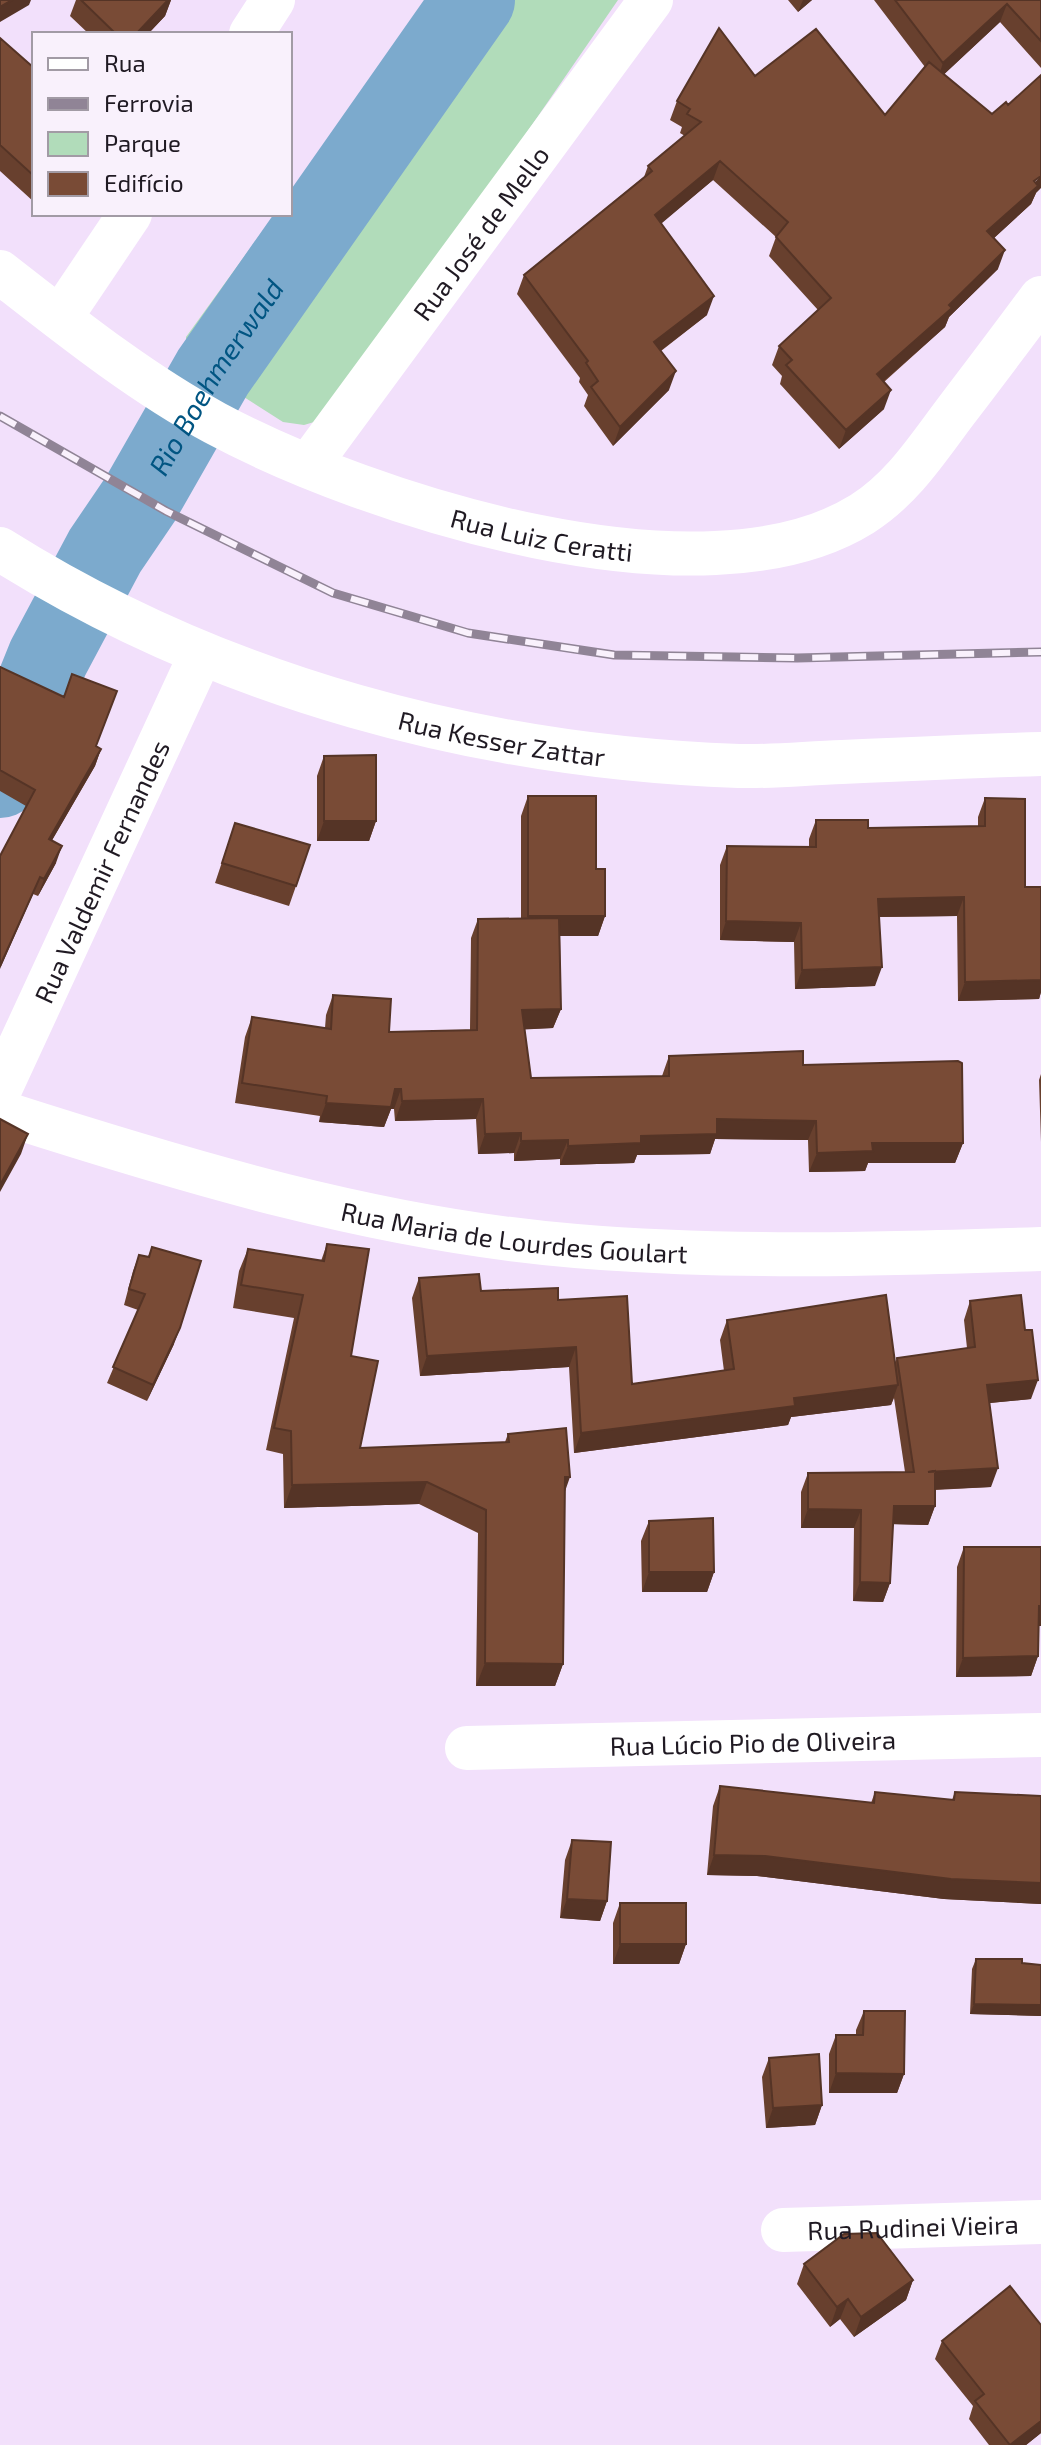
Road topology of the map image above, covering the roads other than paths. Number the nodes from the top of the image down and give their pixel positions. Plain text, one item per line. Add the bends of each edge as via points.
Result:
1 (273, 0) edge
2 (651, 0) edge
3 (252, 32) edge
4 (129, 216) edge
5 (0, 272) edge
6 (1041, 298) edge
7 (60, 318) junction
8 (308, 466) junction
9 (0, 549) edge
10 (201, 654) junction
11 (1041, 754) edge
12 (0, 1089) edge
13 (0, 1112) edge
14 (1041, 1249) edge
15 (1041, 1735) edge
16 (467, 1748) dead end
17 (1041, 2222) edge
18 (783, 2230) dead end

1 - 3 street
2 - 8 street, Rua José de Mello
4 - 7 street
5 - 7 street, Rua Luiz Ceratti
6 - 8 street, Rua Luiz Ceratti via 903,481 861,514 810,538 763,550 635,549 524,533 447,514
7 - 8 street, Rua Luiz Ceratti via 213,422
9 - 10 street, Rua Kesser Zattar via 98,608
10 - 11 street, Rua Kesser Zattar via 366,709 480,739 565,752 743,766
10 - 12 street, Rua Valdemir Fernandes
13 - 14 street, Rua Maria de Lourdes Goulart via 179,1170 297,1199 430,1226 574,1246 830,1256
15 - 16 street, Rua Lúcio Pio de Oliveira
17 - 18 street, Rua Rudinei Vieira

